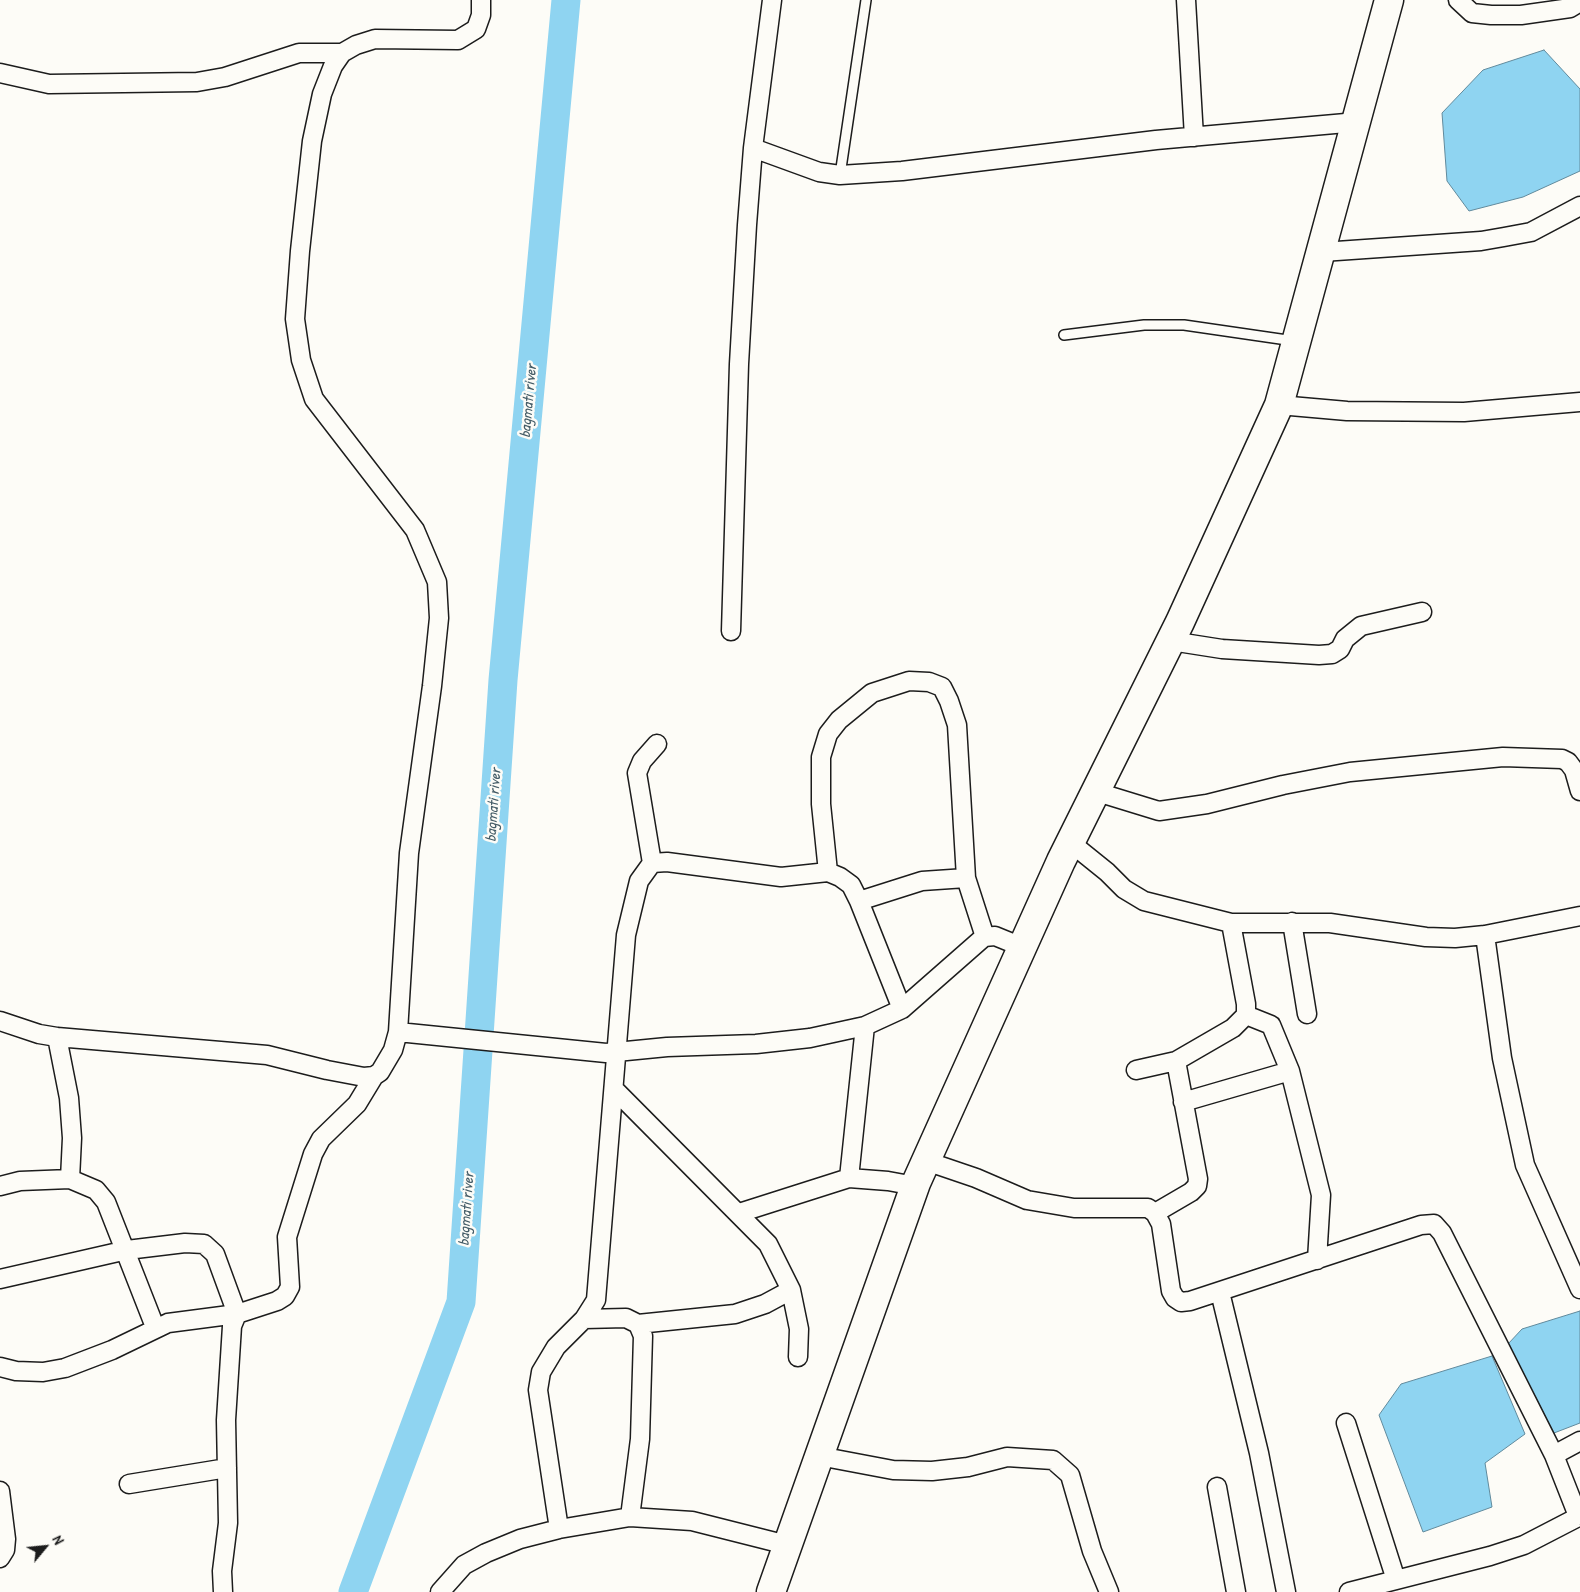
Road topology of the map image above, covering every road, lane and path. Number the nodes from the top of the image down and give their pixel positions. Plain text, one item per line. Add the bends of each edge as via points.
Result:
1 (481, 0) edge
2 (772, 0) edge
3 (866, 0) edge
4 (1186, 0) edge
5 (1389, 0) edge
6 (1458, 0) edge
7 (1580, 2) edge
8 (342, 53) junction
9 (0, 73) edge
10 (1357, 122) junction
11 (1194, 137) junction
12 (753, 148) junction
13 (840, 175) junction
14 (1580, 206) edge
15 (1322, 252) junction
16 (1064, 335) dead end
17 (1297, 342) junction
18 (1580, 402) edge
19 (1279, 405) junction
20 (1422, 612) dead end
21 (730, 631) dead end
22 (1171, 641) junction
23 (657, 744) dead end
24 (1097, 792) junction
25 (1580, 792) edge
26 (1071, 843) junction
27 (652, 863) junction
28 (828, 872) junction
29 (966, 878) junction
30 (859, 901) junction
31 (1580, 916) edge
32 (1292, 922) junction
33 (1231, 923) junction
34 (1485, 935) junction
35 (985, 937) junction
36 (1022, 947) junction
37 (902, 1009) junction
38 (1307, 1014) dead end
39 (1246, 1016) junction
40 (0, 1021) edge
41 (866, 1026) junction
42 (398, 1032) junction
43 (57, 1037) junction
44 (612, 1052) junction
45 (1176, 1061) junction
46 (1136, 1070) dead end
47 (1290, 1072) junction
48 (374, 1076) junction
49 (614, 1089) junction
50 (1183, 1102) junction
51 (926, 1162) junction
52 (849, 1178) junction
53 (70, 1179) junction
54 (0, 1186) edge
55 (915, 1186) junction
56 (739, 1213) junction
57 (1155, 1213) junction
58 (127, 1250) junction
59 (1317, 1260) junction
60 (0, 1279) edge
61 (1580, 1289) edge
62 (791, 1290) junction
63 (1220, 1292) junction
64 (237, 1314) junction
65 (584, 1319) junction
66 (638, 1324) junction
67 (155, 1328) junction
68 (798, 1357) dead end
69 (0, 1367) edge
70 (1346, 1424) dead end
71 (1580, 1441) edge
72 (1554, 1455) junction
73 (819, 1456) junction
74 (227, 1468) junction
75 (129, 1484) dead end
76 (1217, 1487) dead end
77 (0, 1491) edge
78 (1579, 1516) edge
79 (630, 1518) junction
80 (559, 1529) junction
81 (787, 1545) junction
82 (0, 1558) edge
83 (1396, 1580) junction
84 (439, 1591) edge
85 (223, 1592) edge
86 (771, 1592) edge
87 (1109, 1592) edge
88 (1236, 1592) edge
89 (1286, 1592) edge
90 (1349, 1592) edge

1 - 8 street via 481,15 476,29 458,40 375,39
2 - 12 street
3 - 13 lane
4 - 11 street
5 - 10 main road
6 - 7 street via 1472,13 1521,15 1570,8
8 - 9 street via 300,52 225,77 197,82 49,84
8 - 42 street via 322,94 312,141 295,319 301,360 314,399 415,530 437,582 438,618 432,686 409,853
10 - 11 street
10 - 15 main road
11 - 13 street via 902,171
12 - 13 street via 819,172
12 - 21 street via 739,364
14 - 15 street via 1531,232 1504,237
15 - 17 main road
16 - 17 lane via 1144,325 1184,326
17 - 19 main road
18 - 19 street via 1464,412
19 - 22 main road
20 - 22 street via 1361,626 1349,635 1340,649 1319,656
22 - 24 main road
23 - 27 street via 642,761 637,773
24 - 25 street via 1159,811 1207,804 1283,784 1350,772 1503,757 1562,759 1574,770
24 - 26 main road
26 - 33 street via 1124,889 1144,901
26 - 36 main road
27 - 28 street via 706,866 782,877
27 - 44 street via 639,881 626,935
28 - 29 street via 821,804 821,757 828,734 839,720 872,693 909,681 929,682 942,687 957,725
28 - 30 street via 851,885
29 - 30 street via 922,881
29 - 35 street
30 - 37 street
31 - 34 street
32 - 33 street
32 - 34 street via 1330,922 1426,937
32 - 38 street
33 - 39 street
34 - 61 street via 1502,1058 1525,1166
35 - 36 street via 995,936
35 - 37 street
36 - 51 main road
37 - 41 street
39 - 45 street via 1233,1028
39 - 47 street via 1271,1025
40 - 43 street
41 - 44 street via 810,1038 756,1044
41 - 52 street
42 - 44 street
42 - 48 street via 393,1050
43 - 48 street via 268,1055 327,1070
43 - 53 street via 69,1098 72,1138
44 - 49 street
45 - 46 street
45 - 50 street
47 - 50 street
47 - 59 street via 1321,1195
48 - 64 street via 357,1104 321,1140 314,1154 287,1237 290,1287 285,1296
49 - 56 street
49 - 65 street via 596,1300
50 - 57 street via 1197,1186
51 - 55 main road
51 - 57 street via 976,1178 1027,1200 1074,1208 1148,1208
52 - 55 street
52 - 56 street
53 - 54 street via 20,1181
53 - 58 street via 96,1190 106,1202
55 - 73 main road
56 - 62 street via 768,1244
57 - 63 street via 1161,1224 1171,1291 1175,1298 1181,1302 1190,1301
58 - 60 street
58 - 64 street via 204,1244 215,1254
58 - 67 street
59 - 63 street
59 - 72 street via 1422,1225 1434,1224 1442,1233
62 - 66 street via 766,1304 735,1314
62 - 68 street via 800,1329
63 - 89 street via 1259,1453
64 - 67 street via 168,1323
64 - 74 street via 232,1326 226,1420
65 - 66 street via 626,1318
65 - 80 street via 556,1348 541,1372 538,1390
66 - 79 street via 643,1336 640,1440
67 - 69 street via 112,1350 65,1368 43,1372
70 - 83 street
71 - 72 street
72 - 78 street
73 - 81 main road
73 - 87 street via 893,1470 968,1467 1007,1457 1053,1460 1070,1476 1092,1551
74 - 75 street
74 - 85 street via 228,1523 222,1570
76 - 88 street
77 - 82 street via 6,1539
78 - 83 street via 1524,1545
79 - 80 street
79 - 81 street via 692,1521
80 - 84 street via 520,1539 486,1553 464,1565
81 - 86 main road
83 - 90 street

